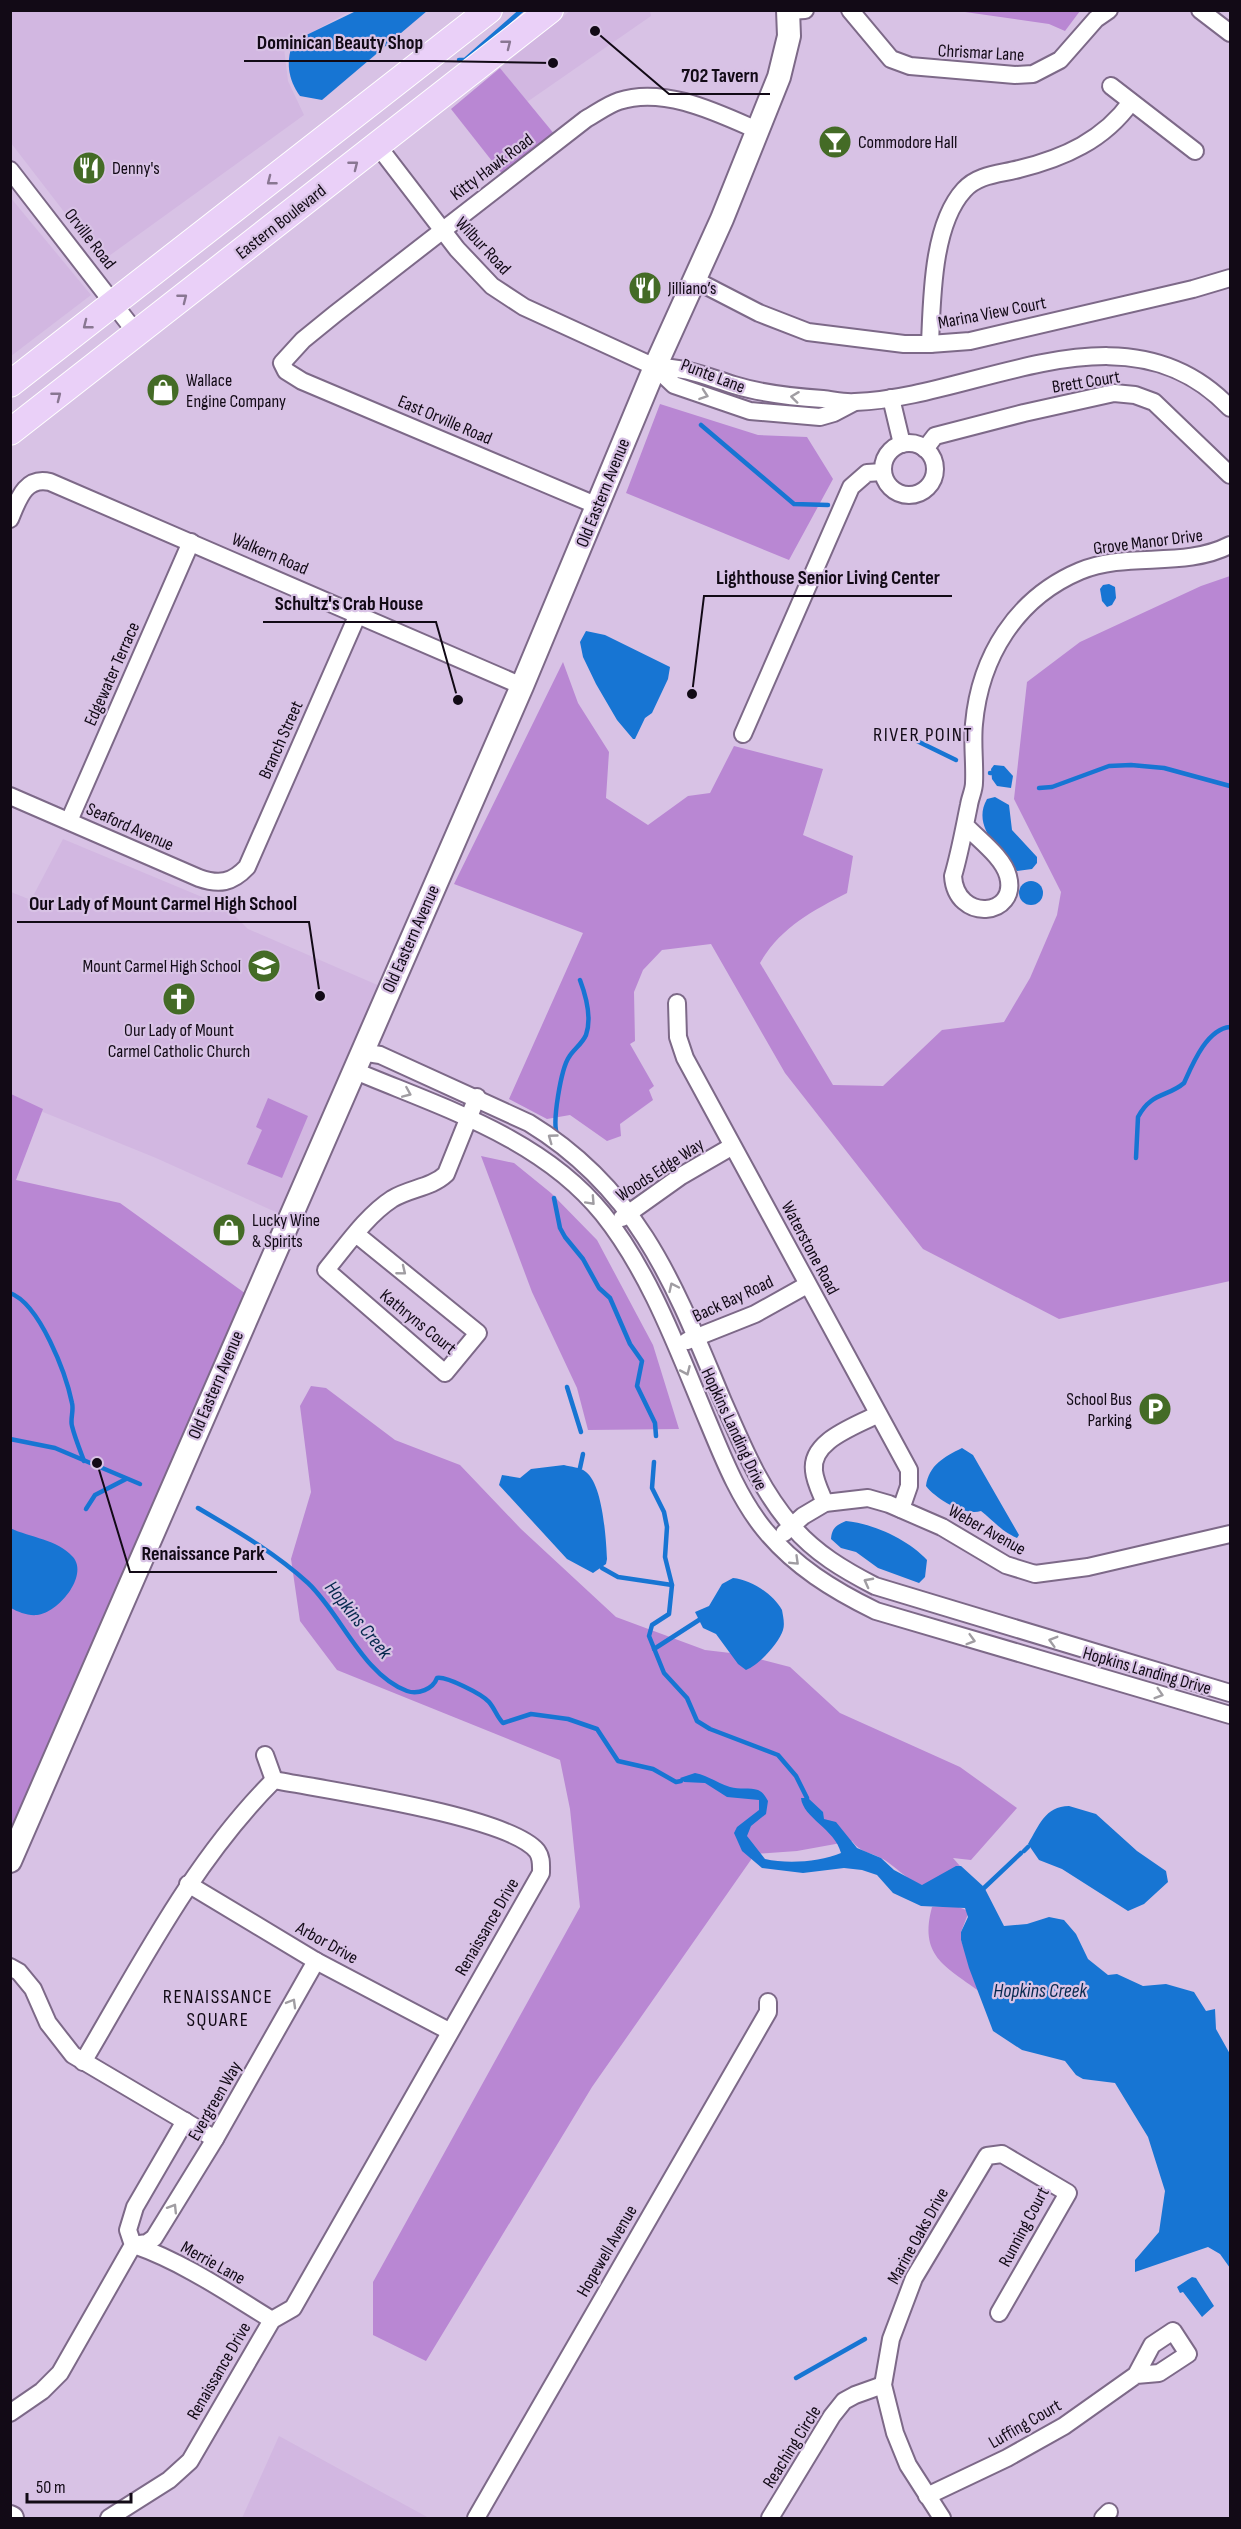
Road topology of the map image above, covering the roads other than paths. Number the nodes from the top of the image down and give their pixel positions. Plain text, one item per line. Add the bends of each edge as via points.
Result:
1 (489, 10) edge
2 (550, 10) edge
3 (850, 10) edge
4 (1109, 10) edge
5 (1200, 10) edge
6 (794, 11) edge
7 (466, 29) junction
8 (1230, 33) edge
9 (1111, 86) dead end
10 (1131, 102) junction
11 (759, 131) junction
12 (378, 146) junction
13 (1195, 151) dead end
14 (10, 170) edge
15 (442, 230) junction
16 (1230, 278) edge
17 (695, 280) junction
18 (115, 303) junction
19 (137, 334) junction
20 (930, 344) junction
21 (282, 363) joint
22 (655, 367) junction
23 (10, 384) edge
24 (891, 398) junction
25 (1230, 408) edge
26 (10, 432) edge
27 (902, 444) junction
28 (925, 449) junction
29 (883, 471) junction
30 (1230, 475) edge
31 (598, 506) junction
32 (10, 519) edge
33 (191, 542) junction
34 (1230, 545) edge
35 (358, 614) junction
36 (522, 686) junction
37 (743, 734) dead end
38 (10, 796) edge
39 (69, 821) junction
40 (966, 826) junction
41 (236, 879) joint
42 (677, 1003) dead end
43 (357, 1061) junction
44 (477, 1097) junction
45 (468, 1119) junction
46 (731, 1147) junction
47 (629, 1212) junction
48 (612, 1227) junction
49 (356, 1234) junction
50 (807, 1285) junction
51 (696, 1337) junction
52 (675, 1346) junction
53 (878, 1414) junction
54 (825, 1503) junction
55 (901, 1509) junction
56 (792, 1526) junction
57 (1230, 1534) edge
58 (775, 1541) junction
59 (1230, 1693) edge
60 (1230, 1715) edge
61 (265, 1755) dead end
62 (274, 1780) junction
63 (10, 1861) edge
64 (188, 1884) junction
65 (316, 1961) junction
66 (10, 1967) edge
67 (768, 2002) dead end
68 (450, 2031) junction
69 (83, 2062) junction
70 (185, 2121) junction
71 (215, 2139) junction
72 (1002, 2154) joint
73 (133, 2245) junction
74 (999, 2313) dead end
75 (272, 2320) junction
76 (1136, 2375) dead end
77 (883, 2385) junction
78 (10, 2413) edge
79 (927, 2496) junction
80 (109, 2518) edge
81 (476, 2518) edge
82 (770, 2518) edge
83 (942, 2518) edge

1 - 7 main road
12 -> 2 main road, Eastern Boulevard
3 - 4 street, Chrismar Lane via 891,59 910,66 1015,75 1034,74 1060,60
5 - 8 street
6 - 11 street, Old Eastern Avenue via 785,58
7 - 12 main road via 445,60 382,114 376,128
7 -> 18 main road
9 - 10 street
10 - 13 street
10 - 20 street via 1116,123 1078,147 1045,162 980,178 954,202 932,285
11 - 15 street, Kitty Hawk Road via 685,103 656,99 620,101 586,119
11 - 17 street, Old Eastern Avenue
12 - 15 street, Wilbur Road
19 -> 12 main road, Eastern Boulevard
14 - 18 street, Orville Road
15 - 21 street, Kitty Hawk Road via 303,340
15 - 22 street, Wilbur Road via 492,286 507,297
16 - 20 street, Marina View Court via 970,341
17 - 20 street, Marina View Court via 759,313 808,332
17 - 22 street, Old Eastern Avenue
18 - 19 street, Orville Road
18 -> 23 main road
26 -> 19 main road, Eastern Boulevard
21 - 31 street, East Orville Road via 286,371 302,381
22 - 24 street, Punte Lane via 674,385 750,411 820,417 853,403
22 - 31 street, Old Eastern Avenue
24 - 25 street, Punte Lane via 1055,360 1110,355 1134,357 1187,375 1210,388
24 - 27 street
27 - 28 street via 918,444
27 - 29 street via 885,458
28 - 29 street via 935,465 924,491 915,495 896,492 888,485
28 - 30 street, Brett Court via 935,436 1114,393 1154,402
29 - 37 street via 867,473 852,488
31 - 36 street, Old Eastern Avenue
32 - 33 street, Walkern Road via 21,493 33,482 50,482
33 - 35 street, Walkern Road
33 - 39 street, Edgewater Terrace
34 - 40 street, Grove Manor Drive via 1213,554 1180,560 1146,559 1081,571 1050,587 1029,604 994,647 979,686 974,725 974,785
35 - 36 street, Walkern Road
35 - 41 street, Branch Street via 247,867
36 - 43 street, Old Eastern Avenue
38 - 39 street, Seaford Avenue
39 - 41 street, Seaford Avenue via 209,882
40 - 40 street, Grove Manor Drive via 953,885 964,903 977,910 991,910 1002,903 1008,877 1000,862
42 - 46 street, Waterstone Road via 678,1037 685,1058
43 - 44 street, Hopkins Landing Drive via 380,1055
43 -> 45 street, Hopkins Landing Drive
43 - 63 street, Old Eastern Avenue
44 - 45 street, Kathryns Court
47 -> 44 street, Hopkins Landing Drive via 599,1178 552,1137
45 -> 48 street, Hopkins Landing Drive via 547,1160
45 - 49 street, Kathryns Court via 446,1173 425,1187 394,1198
46 - 47 street, Woods Edge Way
46 - 50 street, Waterstone Road
47 - 48 street, Woods Edge Way
51 -> 47 street, Hopkins Landing Drive via 663,1264
48 - 52 street, Hopkins Landing Drive via 636,1262
49 -> 49 street, Kathryns Court via 478,1333 445,1373 326,1270
50 - 51 street, Back Bay Road via 755,1314
50 - 53 street, Waterstone Road
51 - 52 street, Back Bay Road
51 - 56 street, Hopkins Landing Drive via 759,1481
52 -> 58 street, Hopkins Landing Drive via 726,1466 750,1509
53 - 54 street via 832,1439 817,1453 814,1473
53 - 55 street, Waterstone Road via 909,1470 909,1486
54 - 55 street, Weber Avenue via 868,1498
54 - 56 street, Weber Avenue
55 - 57 street, Weber Avenue via 1006,1565 1035,1574 1088,1567
56 - 58 street, Weber Avenue
59 -> 56 street, Hopkins Landing Drive via 875,1586 839,1567
58 -> 60 street, Hopkins Landing Drive via 806,1571 876,1611
61 - 62 street
62 - 64 street via 249,1805
62 - 68 street, Renaissance Drive via 475,1820 508,1831 538,1852 541,1873
64 - 65 street, Arbor Drive
64 - 69 street
65 - 68 street, Arbor Drive
71 -> 65 street, Evergreen Way
66 - 69 street via 33,1989 61,2042
67 - 81 street, Hopewell Avenue via 768,2012
68 - 75 street, Renaissance Drive via 293,2308
69 - 70 street
70 - 71 street
70 - 73 street, Evergreen Way via 135,2207 128,2230
73 -> 71 street, Evergreen Way via 154,2238
72 - 74 street, Running Court via 1068,2193
72 - 77 street, Marine Oaks Drive via 987,2156 914,2278 891,2339
73 - 75 street, Merrie Lane via 152,2251
73 - 78 street via 60,2373
75 - 80 street, Renaissance Drive via 190,2461 169,2480
76 - 79 street, Luffing Court via 1064,2426
77 - 79 street, Marine Oaks Drive via 895,2433
77 - 82 street, Reaching Circle via 855,2395 838,2409
79 - 83 street, Marine Oaks Drive

